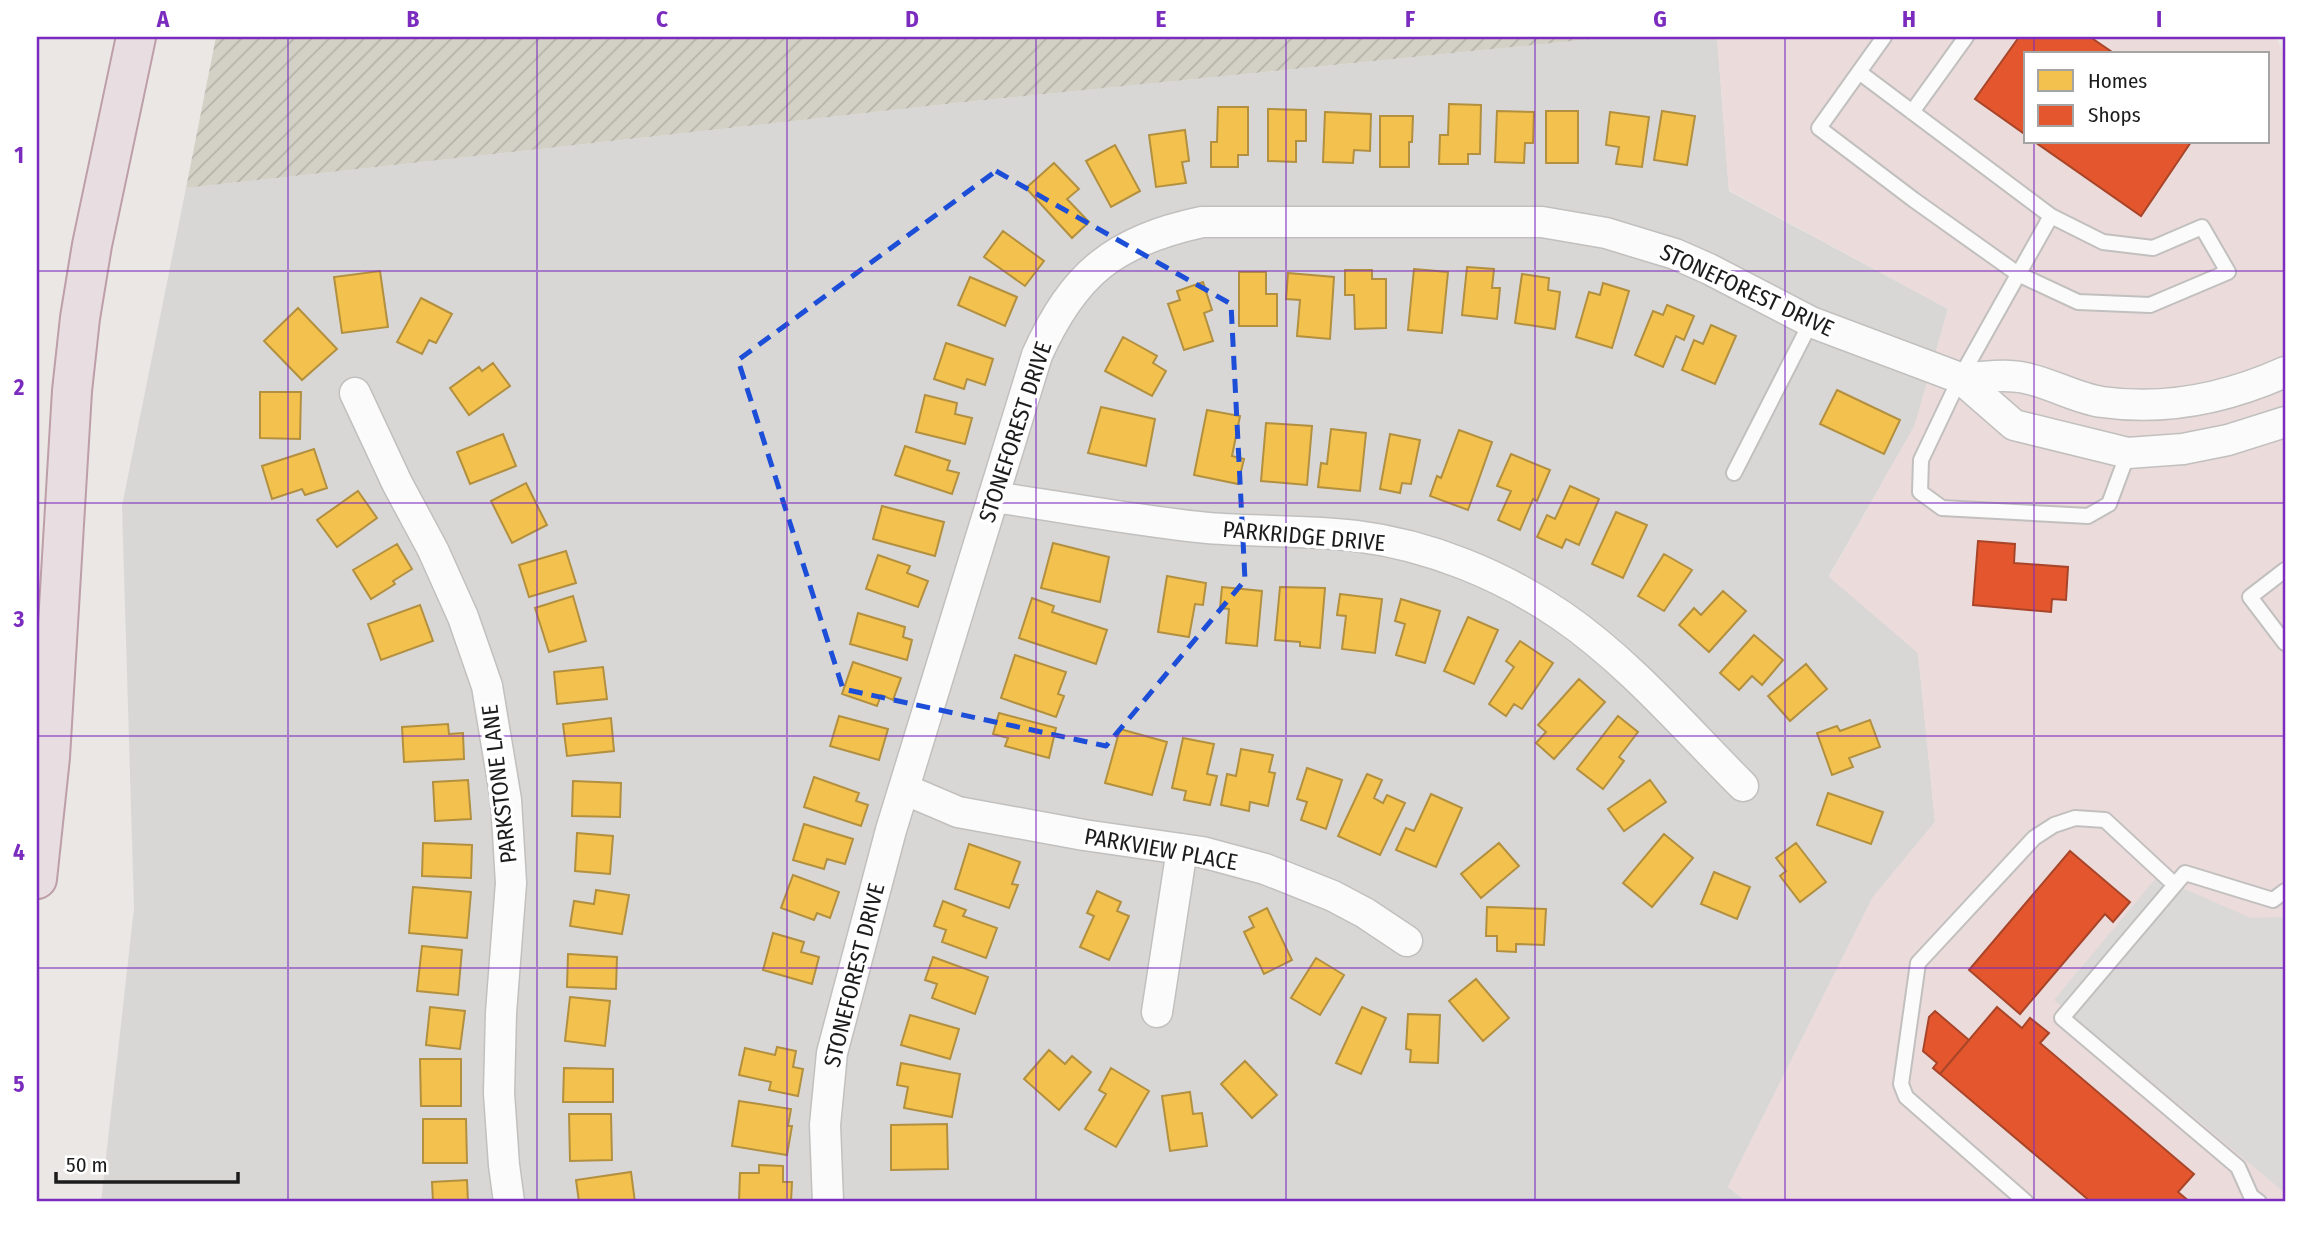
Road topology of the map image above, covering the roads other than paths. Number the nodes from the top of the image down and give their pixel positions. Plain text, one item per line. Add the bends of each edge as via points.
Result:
1 (136, 37) edge
2 (1884, 37) edge
3 (1966, 37) edge
4 (1859, 72) junction
5 (1912, 112) junction
6 (2051, 216) junction
7 (2018, 274) junction
8 (1811, 322) junction
9 (2285, 372) edge
10 (1960, 378) junction
11 (355, 393) dead end
12 (2285, 422) edge
13 (2128, 453) junction
14 (1734, 473) dead end
15 (993, 498) junction
16 (2285, 570) edge
17 (2285, 643) edge
18 (1743, 786) dead end
19 (904, 789) junction
20 (1182, 849) junction
21 (37, 879) edge
22 (2175, 885) junction
23 (2285, 891) edge
24 (1407, 941) dead end
25 (1157, 1012) dead end
26 (509, 1202) edge
27 (828, 1202) edge
28 (2026, 1202) edge
29 (2259, 1202) edge

1 - 21 highway via 80,318 50,757
2 - 4 lane
3 - 5 lane
4 - 5 lane
4 - 7 lane via 1819,128
5 - 6 lane
6 - 7 lane
6 - 7 lane via 2103,242 2153,248 2202,227 2228,272 2150,305 2078,302
7 - 10 lane
8 - 10 street, STONEFOREST DRIVE
8 - 14 lane
8 - 15 street, STONEFOREST DRIVE via 1675,254 1606,233 1542,222 1202,222 1178,227 1132,244 1102,263 1054,318 1037,355
9 - 10 street, STONEFOREST DRIVE via 2220,396 2133,405 2098,401 2022,377
10 - 13 street, STONEFOREST DRIVE via 2014,425
10 - 13 lane via 1921,460 1920,492 1942,508 2088,516 2109,504
11 - 26 street, PARKSTONE LANE via 433,550 487,686 506,800 510,883 499,1093
12 - 13 street, STONEFOREST DRIVE via 2183,449
15 - 18 street, PARKRIDGE DRIVE via 1209,528 1358,537 1464,565 1530,596 1590,637 1645,685
15 - 19 street, STONEFOREST DRIVE
16 - 17 lane via 2249,597
19 - 20 street, PARKVIEW PLACE via 958,812
19 - 27 street, STONEFOREST DRIVE via 832,1053 825,1125
20 - 24 street, PARKVIEW PLACE via 1299,882 1365,913
20 - 25 street
22 - 23 lane via 2185,873 2273,900
22 - 28 lane via 2105,820 2075,818 2034,838 1918,963 1903,1091
22 - 29 lane via 2062,1018 2238,1167 2251,1196

